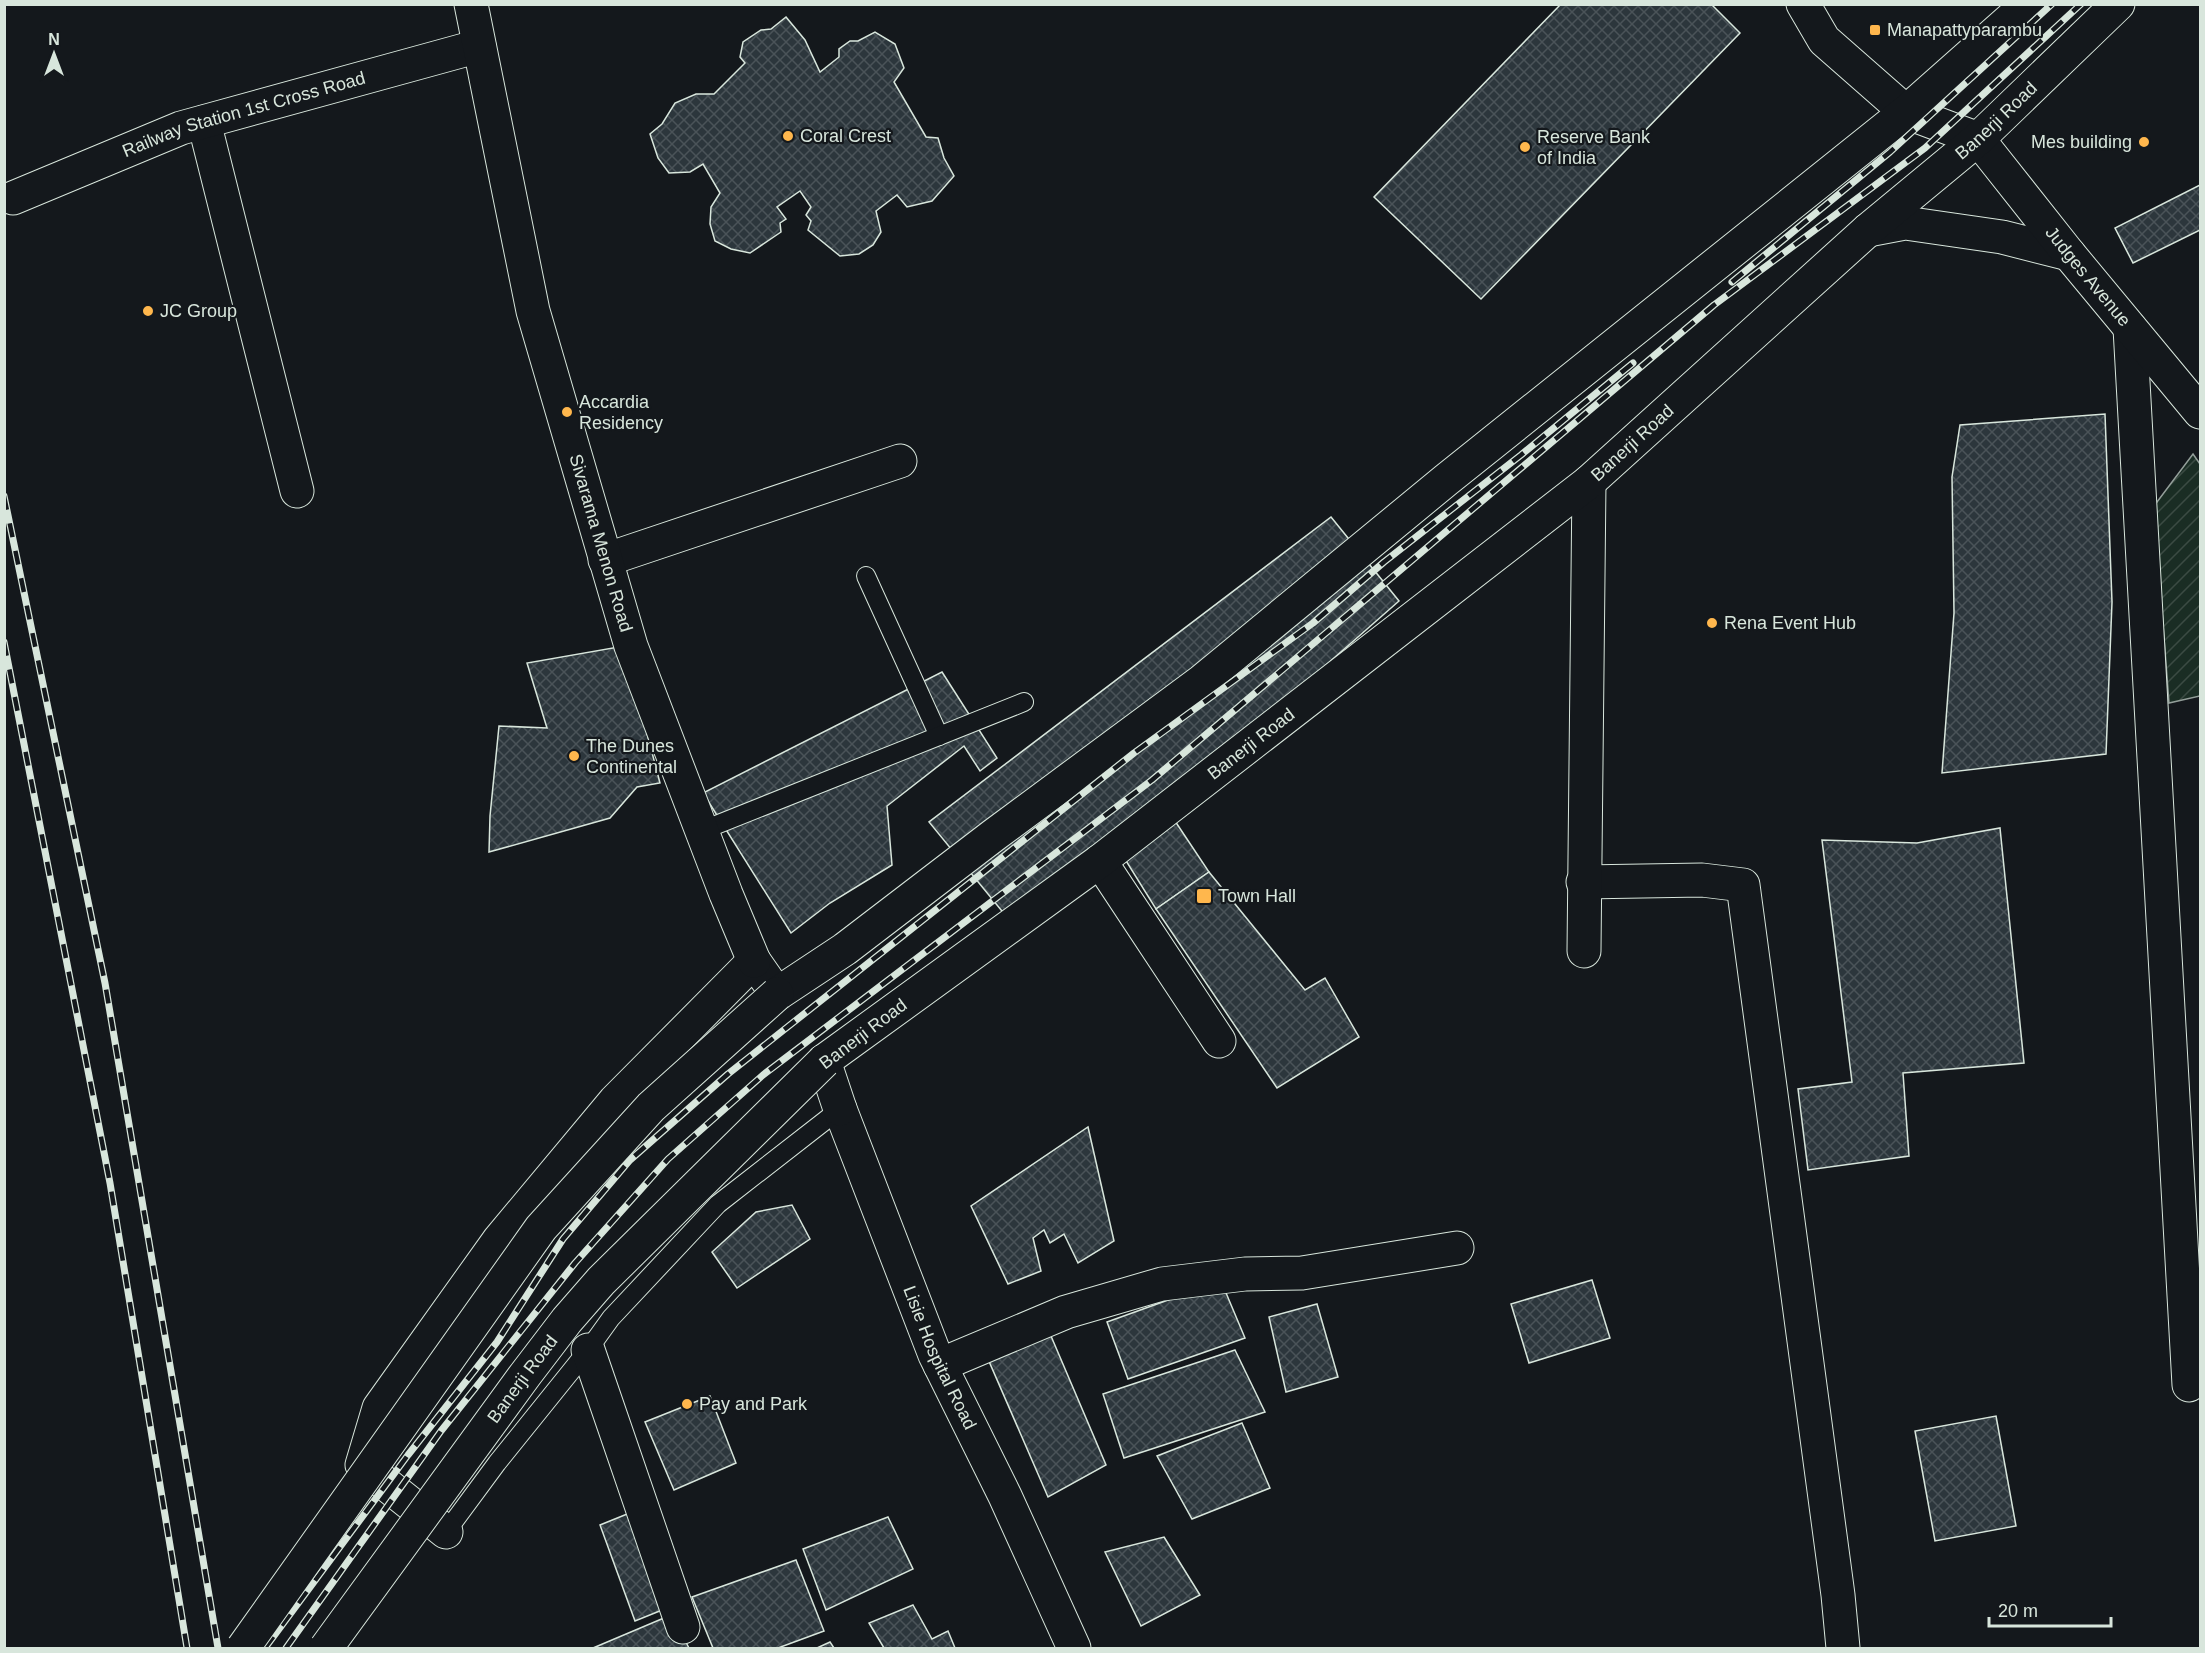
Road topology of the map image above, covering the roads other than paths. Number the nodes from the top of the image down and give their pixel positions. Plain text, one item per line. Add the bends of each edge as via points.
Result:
1 (471, 4) edge
2 (1803, 4) edge
3 (2028, 4) edge
4 (2118, 4) edge
5 (479, 46) junction
6 (1906, 112) junction
7 (204, 122) junction
8 (1978, 139) junction
9 (13, 198) dead end
10 (1868, 230) junction
11 (2069, 254) junction
12 (2130, 328) junction
13 (2200, 412) edge
14 (900, 461) dead end
15 (1589, 482) junction
16 (297, 491) dead end
17 (605, 560) junction
18 (866, 576) dead end
19 (1024, 702) dead end
20 (939, 736) junction
21 (701, 831) junction
22 (1100, 861) junction
23 (1583, 882) junction
24 (1584, 951) dead end
25 (754, 962) junction
26 (777, 994) junction
27 (1220, 1041) dead end
28 (824, 1061) junction
29 (840, 1109) junction
30 (1457, 1248) dead end
31 (588, 1350) junction
32 (940, 1365) junction
33 (2189, 1385) dead end
34 (446, 1532) joint
35 (683, 1627) dead end
36 (243, 1648) edge
37 (326, 1648) edge
38 (1074, 1648) edge
39 (1843, 1648) edge

1 - 5 street, Sivarama Menon Road
2 - 6 street via 1824,40
3 - 6 street
4 - 8 street, Banerji Road
5 - 7 street, Railway Station 1st Cross Road
5 - 17 street, Sivarama Menon Road via 533,311
6 - 8 street
6 - 26 street via 1202,681 845,949
7 - 9 street, Railway Station 1st Cross Road
7 - 16 street
8 - 10 street, Banerji Road
8 - 11 street, Judges Avenue
10 - 11 street via 1905,223 2002,237
10 - 15 street, Banerji Road
11 - 12 street, Judges Avenue
12 - 13 street, Judges Avenue
12 - 33 street
14 - 17 street
15 - 22 street, Banerji Road
15 - 23 street
17 - 21 street, Sivarama Menon Road via 631,646
18 - 20 lane
19 - 20 lane
20 - 21 lane
21 - 25 street, Sivarama Menon Road
22 - 27 street
22 - 28 street, Banerji Road
23 - 24 street
23 - 39 street via 1702,880 1743,885
25 - 26 street
25 - 34 street via 615,1101 499,1240 379,1408 362,1466
26 - 36 street, bridge via 651,1107 541,1228
28 - 29 street, Lisie Hospital Road
28 - 37 street, Banerji Road, bridge via 601,1281 567,1320
29 - 31 lane via 718,1204 611,1318
29 - 32 street, Lisie Hospital Road
30 - 32 street via 1302,1273 1245,1274 1161,1284 1066,1312
31 - 34 lane
31 - 35 street
32 - 38 street, Lisie Hospital Road

